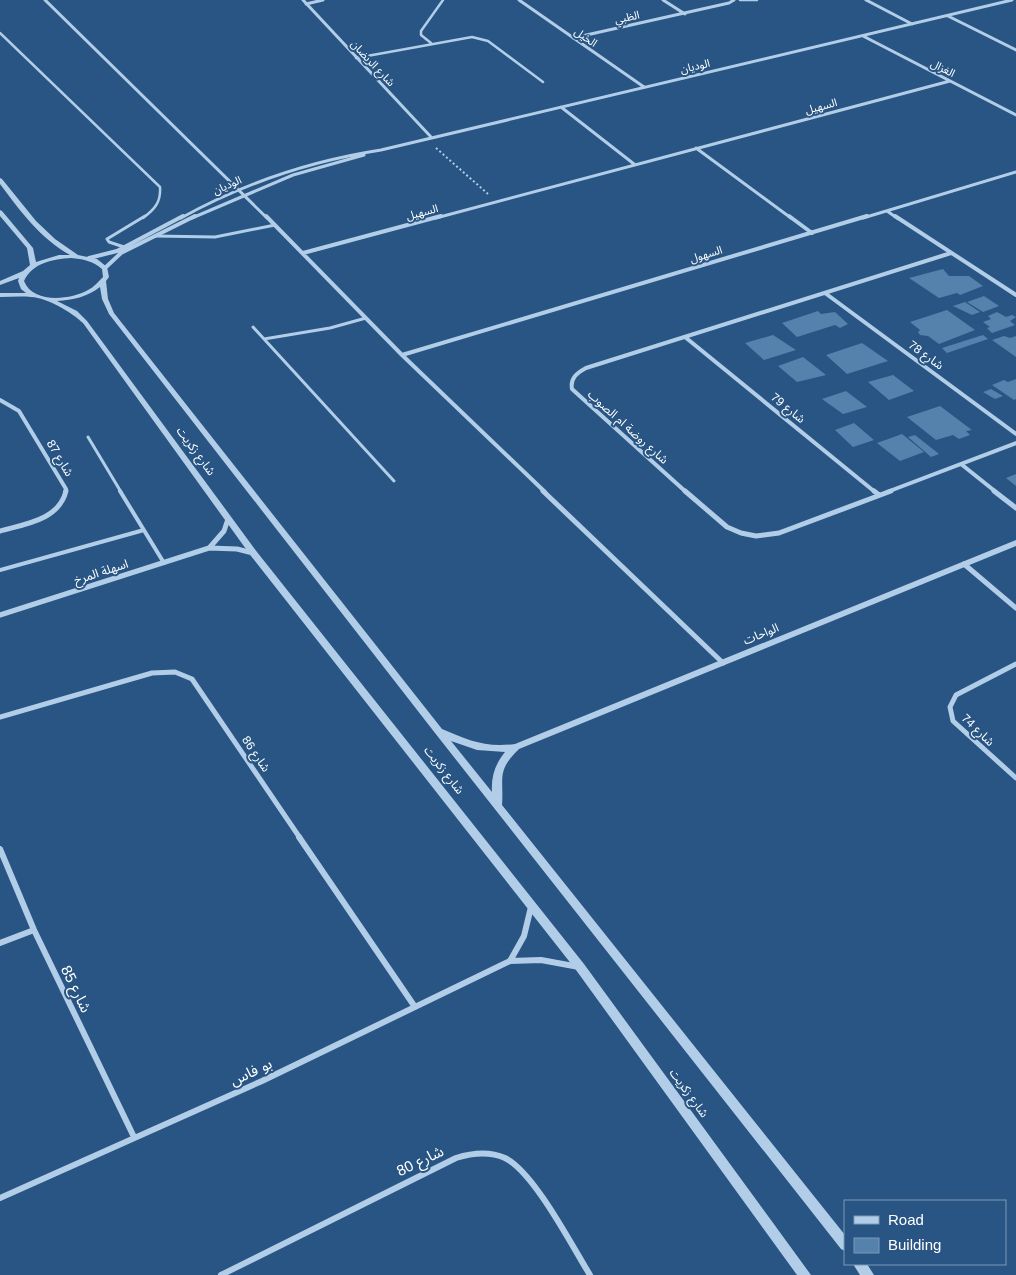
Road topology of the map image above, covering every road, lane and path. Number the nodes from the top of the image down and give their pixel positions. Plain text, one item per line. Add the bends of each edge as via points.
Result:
1 (46, 0) edge
2 (303, 0) edge
3 (323, 0) edge
4 (443, 0) edge
5 (519, 0) edge
6 (663, 0) edge
7 (734, 0) edge
8 (740, 0) edge
9 (757, 0) edge
10 (866, 0) edge
11 (1012, 0) edge
12 (306, 4) junction
13 (685, 14) junction
14 (948, 15) junction
15 (912, 24) junction
16 (0, 33) edge
17 (862, 36) junction
18 (573, 38) junction
19 (431, 44) junction
20 (1016, 50) edge
21 (356, 58) junction
22 (950, 81) junction
23 (543, 82) dead end
24 (644, 87) junction
25 (560, 107) junction
26 (1016, 114) edge
27 (432, 138) junction
28 (426, 139) junction
29 (696, 148) junction
30 (381, 150) junction
31 (634, 164) junction
32 (1016, 172) edge
33 (0, 180) edge
34 (239, 189) junction
35 (245, 196) junction
36 (496, 201) junction
37 (887, 211) junction
38 (0, 212) edge
39 (275, 225) junction
40 (812, 233) junction
41 (155, 236) junction
42 (124, 246) junction
43 (303, 253) junction
44 (952, 253) junction
45 (78, 257) junction
46 (89, 258) junction
47 (34, 266) junction
48 (105, 268) junction
49 (25, 273) junction
50 (103, 282) junction
51 (0, 283) edge
52 (825, 293) junction
53 (0, 295) edge
54 (33, 295) junction
55 (1016, 295) edge
56 (47, 298) junction
57 (366, 318) junction
58 (253, 327) dead end
59 (685, 337) junction
60 (264, 339) junction
61 (402, 356) junction
62 (0, 400) edge
63 (1016, 434) edge
64 (88, 438) dead end
65 (1016, 443) edge
66 (960, 464) junction
67 (394, 480) dead end
68 (879, 495) junction
69 (1016, 508) edge
70 (228, 519) junction
71 (144, 530) junction
72 (0, 531) edge
73 (1016, 543) edge
74 (209, 548) junction
75 (254, 554) junction
76 (164, 563) junction
77 (964, 564) junction
78 (0, 570) edge
79 (1016, 608) edge
80 (0, 616) edge
81 (723, 663) junction
82 (1016, 664) edge
83 (0, 717) edge
84 (438, 731) junction
85 (516, 747) junction
86 (1016, 778) edge
87 (498, 805) junction
88 (0, 850) edge
89 (532, 904) junction
90 (34, 930) junction
91 (0, 943) edge
92 (510, 961) junction
93 (580, 967) junction
94 (414, 1007) junction
95 (134, 1137) junction
96 (0, 1198) edge
97 (844, 1245) edge
98 (860, 1265) edge
99 (231, 1273) edge
100 (221, 1275) edge
101 (590, 1275) edge
102 (804, 1275) edge
103 (868, 1275) edge

1 - 34 street
2 - 12 street, شارع الريضان
3 - 12 street
4 - 19 lane via 420,31
5 - 18 street, الخيل
6 - 13 street
7 - 13 street, الظبي
8 - 9 lane
10 - 15 street
11 - 14 street, الوديان
12 - 21 street, شارع الريضان
13 - 18 street, الظبي
14 - 15 street, الوديان
14 - 20 street
15 - 17 street, الوديان
16 - 42 lane via 160,187 160,198 152,210 107,239
17 - 22 street, الغزال
17 - 24 street, الوديان
18 - 24 street, الخيل
19 - 21 lane
19 - 23 lane via 466,38 483,39
21 - 27 street, شارع الريضان
22 - 26 street, الغزال
22 - 29 street, السهيل
24 - 25 street, الوديان
25 - 27 street, الوديان
25 - 31 street
27 - 28 street, الوديان
28 - 30 street, الوديان
28 - 36 path
29 - 31 street, السهيل
29 - 40 street
30 - 34 street, الوديان via 294,168
30 - 35 street, الوديان via 304,172
31 - 36 street, السهيل
32 - 37 street, السهول
33 - 45 street via 49,239
34 - 35 street
34 - 42 street, الوديان
35 - 39 street
35 - 41 street, الوديان
36 - 43 street, السهيل
37 - 40 street, السهول
37 - 44 street
38 - 47 street via 30,248
39 - 41 lane via 214,238
39 - 43 street
40 - 61 street, السهول
41 - 48 street, الوديان via 121,253
42 - 46 street, الوديان
43 - 57 street
44 - 52 street, شارع روضة ام الصوب
44 - 55 street
45 - 46 street
45 - 47 street via 59,257
46 - 48 street
47 - 49 street
48 - 50 street
49 - 51 street
49 - 54 street via 22,286
50 - 56 street via 80,295
50 - 84 street, شارع زكريت via 111,313
52 - 59 street, شارع روضة ام الصوب
52 - 63 street, شارع 78
53 - 54 street
54 - 56 street
56 - 70 street, شارع زكريت via 75,312 85,322
57 - 60 lane via 330,328
57 - 61 street
58 - 60 lane
59 - 68 street, شارع 79
59 - 68 street, شارع روضة ام الصوب via 580,371 572,379 572,389 736,533 770,536
60 - 67 lane
61 - 81 street
62 - 72 street, شارع 87 via 19,411 66,489 64,500 47,516
64 - 71 lane
65 - 66 street, شارع روضة ام الصوب
66 - 68 street, شارع روضة ام الصوب
66 - 69 street
70 - 74 street via 220,537
70 - 75 street, شارع زكريت
71 - 76 lane
71 - 78 lane
73 - 77 street, الواحات
74 - 75 street, اسهلة المرخ via 237,549
74 - 76 street, اسهلة المرخ
75 - 89 street, شارع زكريت
76 - 80 street, اسهلة المرخ
77 - 79 street
77 - 81 street, الواحات
81 - 85 street, الواحات
82 - 86 street, شارع 74 via 956,695 950,707 953,721
83 - 94 street, شارع 86 via 152,673 175,672 192,679
84 - 85 street, الواحات via 476,747
84 - 87 street, شارع زكريت
85 - 87 street, الواحات via 503,760 496,775
87 - 97 street, شارع زكريت
88 - 90 street, شارع 85
89 - 92 street via 524,936
89 - 93 street, شارع زكريت
90 - 91 street
90 - 95 street, شارع 85
92 - 93 street, بو فاس via 541,960
92 - 94 street, بو فاس
93 - 102 street, شارع زكريت
94 - 95 street, بو فاس via 262,1081
95 - 96 street, بو فاس
98 - 103 street
99 - 100 street, شارع 80
99 - 101 street, شارع 80 via 456,1158 480,1153 503,1158 522,1171

